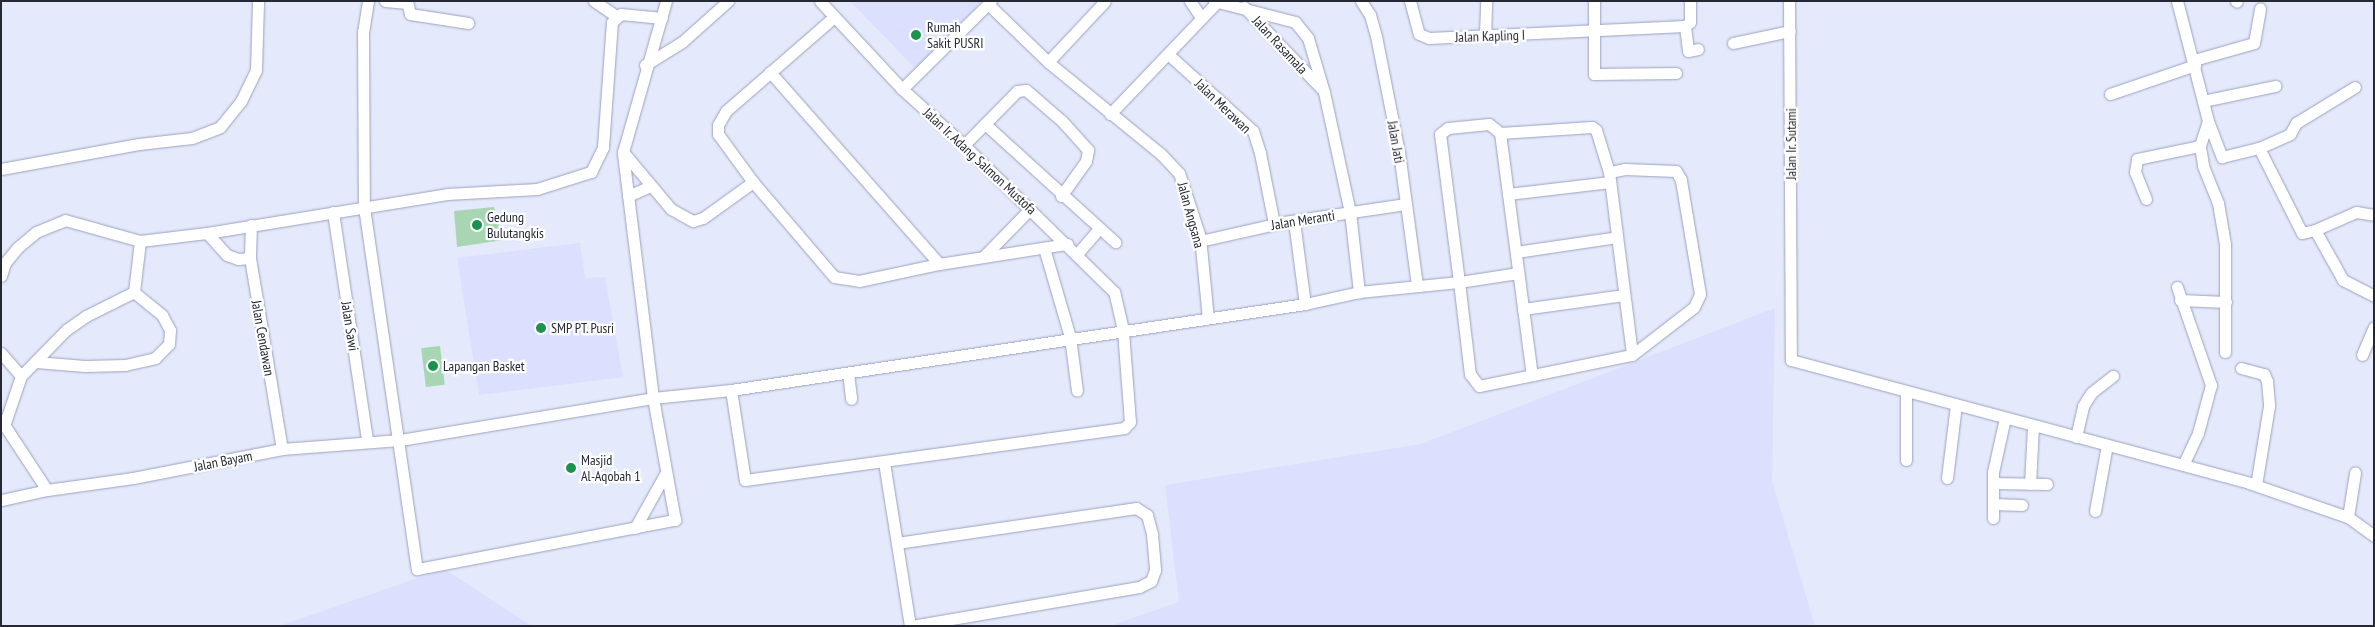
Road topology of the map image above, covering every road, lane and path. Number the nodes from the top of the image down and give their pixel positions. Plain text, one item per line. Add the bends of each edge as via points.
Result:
1 (258, 1) edge
2 (368, 1) edge
3 (385, 1) edge
4 (594, 1) edge
5 (666, 1) edge
6 (728, 1) edge
7 (820, 1) edge
8 (1105, 1) edge
9 (1190, 1) edge
10 (1361, 1) edge
11 (1410, 1) edge
12 (1486, 1) edge
13 (1594, 1) edge
14 (1690, 1) edge
15 (1789, 1) edge
16 (2177, 1) edge
17 (407, 2) edge
18 (1216, 2) edge
19 (989, 3) edge
20 (1263, 6) edge
21 (1243, 7) junction
22 (2260, 9) dead end
23 (616, 16) junction
24 (834, 16) junction
25 (1200, 16) junction
26 (662, 18) junction
27 (468, 23) dead end
28 (1685, 26) junction
29 (1596, 31) junction
30 (1790, 31) junction
31 (1485, 36) junction
32 (1733, 43) dead end
33 (1698, 49) dead end
34 (1169, 55) junction
35 (1048, 62) junction
36 (2194, 63) junction
37 (645, 65) junction
38 (770, 72) junction
39 (1676, 73) dead end
40 (2275, 86) dead end
41 (2355, 87) dead end
42 (902, 89) junction
43 (1324, 92) junction
44 (2110, 94) dead end
45 (2204, 101) junction
46 (1110, 114) junction
47 (2208, 121) junction
48 (985, 124) junction
49 (1500, 133) junction
50 (964, 145) junction
51 (2200, 146) junction
52 (2259, 148) junction
53 (623, 152) junction
54 (1, 169) edge
55 (1609, 177) junction
56 (753, 182) junction
57 (650, 186) junction
58 (1508, 194) junction
59 (628, 196) junction
60 (1061, 196) junction
61 (2146, 199) dead end
62 (1406, 204) junction
63 (364, 207) junction
64 (1030, 209) junction
65 (332, 212) junction
66 (1350, 212) junction
67 (2374, 214) edge
68 (1294, 221) junction
69 (1274, 224) junction
70 (251, 225) junction
71 (1099, 229) junction
72 (2315, 230) junction
73 (207, 233) junction
74 (1617, 236) junction
75 (1200, 240) junction
76 (140, 241) junction
77 (1115, 242) dead end
78 (1067, 244) junction
79 (1044, 248) junction
80 (1516, 252) junction
81 (1077, 254) junction
82 (983, 257) junction
83 (250, 258) junction
84 (939, 264) junction
85 (1518, 273) junction
86 (1, 276) edge
87 (1459, 282) junction
88 (1417, 286) junction
89 (2177, 287) dead end
90 (134, 292) junction
91 (1359, 292) junction
92 (1624, 295) junction
93 (2374, 296) edge
94 (2180, 300) junction
95 (2226, 302) junction
96 (1305, 304) junction
97 (1523, 309) junction
98 (1208, 318) junction
99 (2374, 327) edge
100 (1123, 330) junction
101 (1070, 337) junction
102 (2225, 352) dead end
103 (1, 353) edge
104 (1632, 355) junction
105 (2362, 355) dead end
106 (36, 362) junction
107 (2241, 368) dead end
108 (848, 373) junction
109 (1532, 375) junction
110 (21, 376) junction
111 (2113, 376) dead end
112 (731, 390) junction
113 (1077, 391) dead end
114 (1906, 391) junction
115 (653, 398) junction
116 (850, 399) dead end
117 (1956, 405) junction
118 (2005, 418) junction
119 (3, 422) edge
120 (2033, 426) junction
121 (2076, 437) junction
122 (367, 440) junction
123 (400, 440) junction
124 (2107, 445) junction
125 (282, 449) junction
126 (1906, 460) dead end
127 (884, 462) junction
128 (2183, 465) junction
129 (2355, 473) dead end
130 (665, 474) junction
131 (1947, 478) dead end
132 (1993, 483) junction
133 (2030, 484) junction
134 (2048, 484) dead end
135 (2256, 485) junction
136 (47, 490) junction
137 (1, 500) edge
138 (1993, 504) junction
139 (2022, 505) dead end
140 (2095, 511) dead end
141 (2348, 517) junction
142 (1993, 518) dead end
143 (635, 528) junction
144 (2374, 536) edge
145 (897, 543) junction
146 (910, 626) edge

1 - 54 street via 256,70 241,101 220,127 192,138 139,144
2 - 63 street via 363,31
3 - 17 street
4 - 23 street
5 - 26 street
6 - 37 street via 682,42
7 - 24 street, Jalan Ir. Adang Salmon Mustofa
8 - 35 street
9 - 25 street
10 - 62 street, Jalan Jati via 1370,15 1376,36
11 - 31 street, Jalan Kapling I via 1422,37
12 - 31 street
13 - 29 street
14 - 28 street via 1690,22
15 - 30 street, Jalan Ir. Sutami
16 - 36 street
17 - 27 street via 410,14
18 - 21 street
18 - 25 street
19 - 35 street, Jalan Angsana
19 - 42 street
20 - 21 street, Jalan Rasamala
20 - 43 street, Jalan Rasamala via 1294,22 1308,38
21 - 43 street, Jalan Rasamala
22 - 36 street via 2254,43
23 - 26 street
23 - 63 street via 609,40 602,148 591,172 537,189 480,190
24 - 38 street
24 - 42 street, Jalan Ir. Adang Salmon Mustofa
25 - 34 street
26 - 37 street
28 - 29 street, Jalan Kapling I
28 - 33 street via 1688,51
29 - 31 street, Jalan Kapling I
29 - 39 street via 1593,71 1598,76
30 - 32 street
30 - 114 street, Jalan Ir. Sutami via 1791,360
34 - 46 street
34 - 69 street, Jalan Merawan via 1253,131
35 - 46 street, Jalan Angsana
36 - 44 street
36 - 45 street
37 - 53 street
38 - 56 street via 726,111 718,125 720,141
38 - 84 street
40 - 45 street
41 - 52 street via 2296,123 2290,134
42 - 50 street, Jalan Ir. Adang Salmon Mustofa
43 - 66 street, Jalan Rasamala
45 - 47 street
46 - 75 street, Jalan Angsana via 1179,173
47 - 51 street
47 - 52 street via 2222,157
48 - 50 street
48 - 60 street
48 - 60 street via 1021,89 1062,121 1089,154
49 - 55 street via 1592,127 1596,130
49 - 58 street
49 - 87 street via 1489,124 1448,128 1440,134
50 - 64 street, Jalan Ir. Adang Salmon Mustofa
51 - 61 street via 2137,159 2135,172
51 - 95 street via 2203,166 2218,203 2225,244
52 - 72 street via 2302,233
53 - 57 street
53 - 59 street
55 - 58 street
55 - 74 street
55 - 104 street via 1676,171 1681,180 1700,294 1694,307
56 - 57 street via 703,218 693,221 671,209
56 - 84 street via 834,277 859,281
57 - 59 street
58 - 80 street
59 - 115 street
60 - 71 street
62 - 66 street, Jalan Meranti
62 - 88 street, Jalan Jati
63 - 65 street
63 - 123 street
64 - 78 street, Jalan Ir. Adang Salmon Mustofa
64 - 82 street
65 - 70 street
65 - 122 street, Jalan Sawi
66 - 68 street, Jalan Meranti
66 - 91 street, Jalan Rasamala
67 - 72 street via 2356,212
68 - 69 street, Jalan Meranti
68 - 96 street
69 - 75 street, Jalan Meranti
70 - 73 street
70 - 83 street, Jalan Cendawan
71 - 77 street
71 - 81 street
72 - 93 street via 2343,280
73 - 76 street
73 - 83 street via 227,255 238,259
74 - 80 street
74 - 92 street
75 - 98 street, Jalan Angsana
76 - 86 street via 64,220 36,232 17,248 5,263
76 - 90 street
78 - 79 street
78 - 81 street, Jalan Ir. Adang Salmon Mustofa
79 - 82 street
79 - 101 street
80 - 85 street
81 - 100 street, Jalan Ir. Adang Salmon Mustofa via 1114,292
82 - 84 street
83 - 125 street, Jalan Cendawan
85 - 87 street, Jalan Bayam
85 - 97 street
87 - 88 street, Jalan Bayam
87 - 109 street via 1463,330 1474,382 1485,386
88 - 91 street, Jalan Bayam
89 - 94 street
90 - 106 street via 80,320
90 - 106 street via 162,315 170,330 169,344 154,358 125,365
91 - 96 street, Jalan Bayam
92 - 97 street
92 - 104 street
94 - 95 street
94 - 128 street via 2211,385 2198,433
95 - 102 street
96 - 98 street, Jalan Bayam
97 - 109 street
98 - 100 street, Jalan Bayam
99 - 105 street
100 - 101 street, Jalan Bayam
100 - 127 street, Jalan Ir. Adang Salmon Mustofa via 1130,422 1124,428
101 - 108 street, Jalan Bayam
101 - 113 street
103 - 110 street
104 - 109 street
106 - 110 street
107 - 135 street via 2264,374 2267,381 2268,406
108 - 112 street, Jalan Bayam
108 - 116 street
110 - 119 street
111 - 121 street via 2091,393 2083,406
112 - 115 street, Jalan Bayam
112 - 127 street, Jalan Ir. Adang Salmon Mustofa via 745,480
114 - 117 street
114 - 126 street
115 - 123 street, Jalan Bayam
115 - 130 street
117 - 118 street
117 - 131 street
118 - 120 street
118 - 132 street
119 - 136 street
120 - 121 street
120 - 133 street
121 - 124 street
122 - 123 street, Jalan Bayam
122 - 125 street, Jalan Bayam
123 - 143 street via 417,569
124 - 128 street
124 - 140 street
125 - 136 street, Jalan Bayam via 133,478
127 - 145 street
128 - 135 street
129 - 141 street
130 - 143 street
130 - 143 street via 675,520
132 - 133 street
132 - 138 street
133 - 134 street
135 - 141 street
136 - 137 street, Jalan Bayam
138 - 139 street
138 - 142 street
141 - 144 street
145 - 146 street
145 - 146 street via 1136,508 1147,515 1152,534 1155,570 1151,581 1139,587

